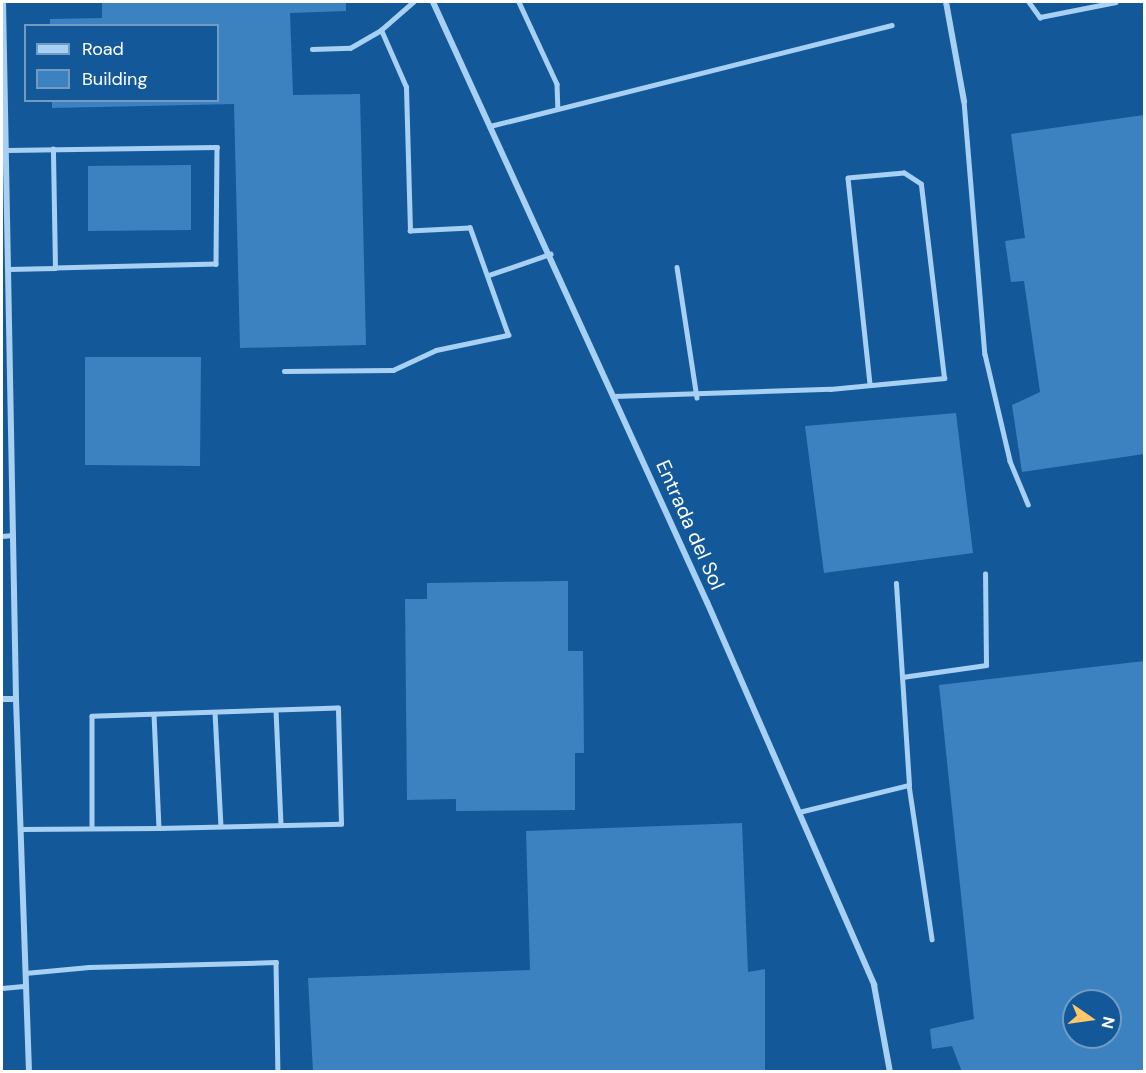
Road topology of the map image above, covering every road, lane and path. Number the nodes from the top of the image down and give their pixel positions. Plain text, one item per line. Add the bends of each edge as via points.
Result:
1 (3, 2) edge
2 (413, 2) edge
3 (433, 2) edge
4 (519, 2) edge
5 (946, 2) edge
6 (1029, 2) edge
7 (1116, 2) edge
8 (892, 26) dead end
9 (381, 30) junction
10 (3, 41) edge
11 (312, 49) dead end
12 (964, 101) joint
13 (558, 107) junction
14 (490, 126) junction
15 (52, 149) junction
16 (6, 150) junction
17 (4, 229) edge
18 (550, 254) junction
19 (677, 267) dead end
20 (56, 268) junction
21 (8, 269) junction
22 (489, 275) junction
23 (284, 371) dead end
24 (870, 385) junction
25 (614, 396) junction
26 (697, 397) junction
27 (1028, 504) dead end
28 (13, 536) junction
29 (2, 537) edge
30 (985, 574) dead end
31 (896, 583) dead end
32 (902, 677) junction
33 (2, 699) edge
34 (16, 699) junction
35 (276, 710) junction
36 (214, 712) junction
37 (154, 714) junction
38 (909, 785) junction
39 (799, 812) junction
40 (281, 825) junction
41 (221, 826) junction
42 (92, 828) junction
43 (159, 828) junction
44 (20, 829) junction
45 (932, 939) dead end
46 (25, 973) junction
47 (26, 986) junction
48 (2, 988) edge
49 (29, 1071) edge
50 (278, 1071) edge
51 (890, 1071) edge

1 - 10 street
2 - 9 lane
3 - 14 street, Entrada del Sol
4 - 13 lane via 557,84
5 - 12 street
6 - 7 lane via 1040,17
8 - 13 lane
9 - 11 lane via 350,48
9 - 22 lane via 406,87 410,231 470,228
10 - 16 street
12 - 27 lane via 985,354 1010,461
13 - 14 lane
14 - 18 street, Entrada del Sol
15 - 16 lane
15 - 20 lane
15 - 20 lane via 217,147 216,264
16 - 17 street
17 - 21 street
18 - 22 lane
18 - 25 street, Entrada del Sol
19 - 26 lane
20 - 21 lane
21 - 28 street
22 - 23 lane via 508,335 436,350 393,370
24 - 24 lane via 944,378 921,184 904,173 848,178
24 - 26 lane
25 - 26 lane
25 - 39 street, Entrada del Sol
28 - 29 lane
28 - 34 street
30 - 32 lane via 986,665
31 - 32 lane
32 - 38 lane
33 - 34 street
34 - 44 street
35 - 36 lane
35 - 40 lane
35 - 40 lane via 338,708 341,824
36 - 37 lane
36 - 41 lane
37 - 42 lane via 92,716
37 - 43 lane
38 - 39 lane
38 - 45 lane
39 - 51 street, Entrada del Sol via 874,984
40 - 41 lane
41 - 43 lane
42 - 43 lane
42 - 44 lane
44 - 46 street
46 - 47 street
46 - 50 lane via 89,967 276,962
47 - 48 lane
47 - 49 street

